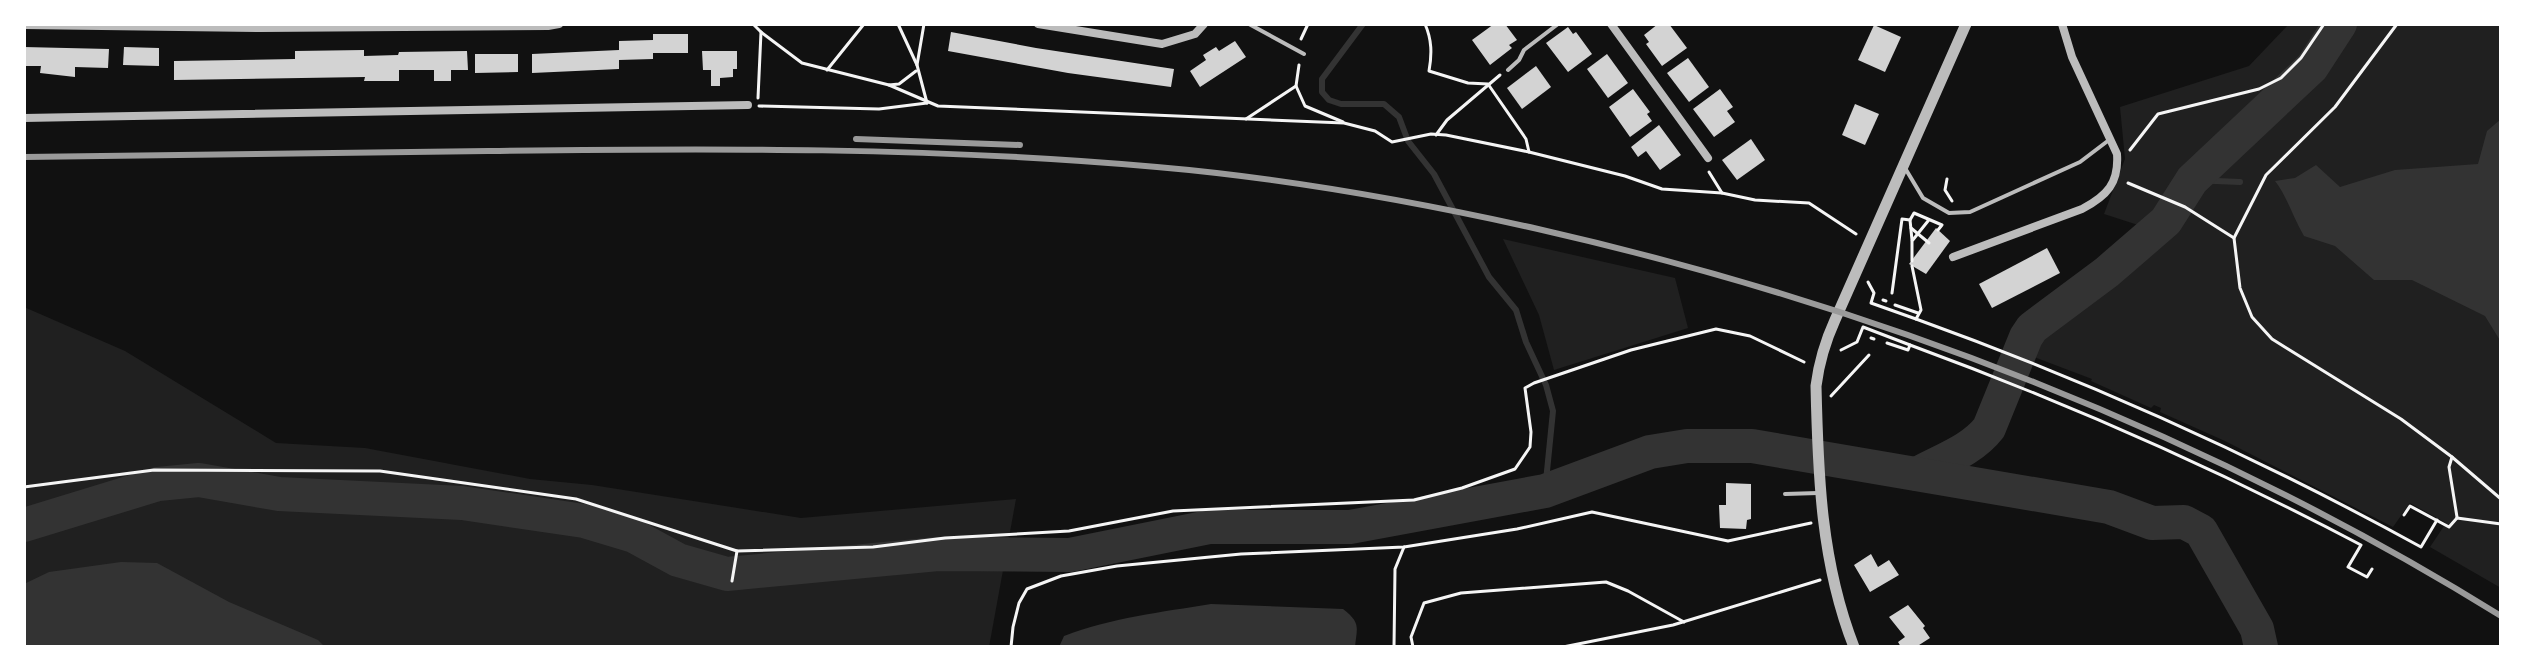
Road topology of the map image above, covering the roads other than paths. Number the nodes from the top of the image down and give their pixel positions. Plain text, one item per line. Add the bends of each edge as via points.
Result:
1 (559, 24) edge
2 (1038, 24) edge
3 (1204, 24) edge
4 (1249, 24) edge
5 (1558, 24) edge
6 (1611, 24) edge
7 (1966, 24) edge
8 (2062, 24) edge
9 (24, 25) edge
10 (202, 26) edge
11 (261, 26) edge
12 (1302, 53) road end
13 (1508, 70) road end
14 (748, 105) dead end
15 (24, 118) edge
16 (2111, 139) junction
17 (1706, 155) road end
18 (1904, 166) junction
19 (1953, 257) dead end
20 (1820, 489) junction
21 (1785, 494) dead end
22 (1854, 647) edge

1 - 11 street
2 - 3 street via 1162,44 1195,34
4 - 12 lane
5 - 13 lane
6 - 17 street
7 - 18 street
8 - 16 street
9 - 10 street
10 - 11 street
14 - 15 street
16 - 18 lane via 2071,167 1970,212 1949,213 1923,198
16 - 19 street via 2118,166 2107,193 2082,209
18 - 20 street via 1822,349 1816,386
20 - 21 lane
20 - 22 street via 1831,576

